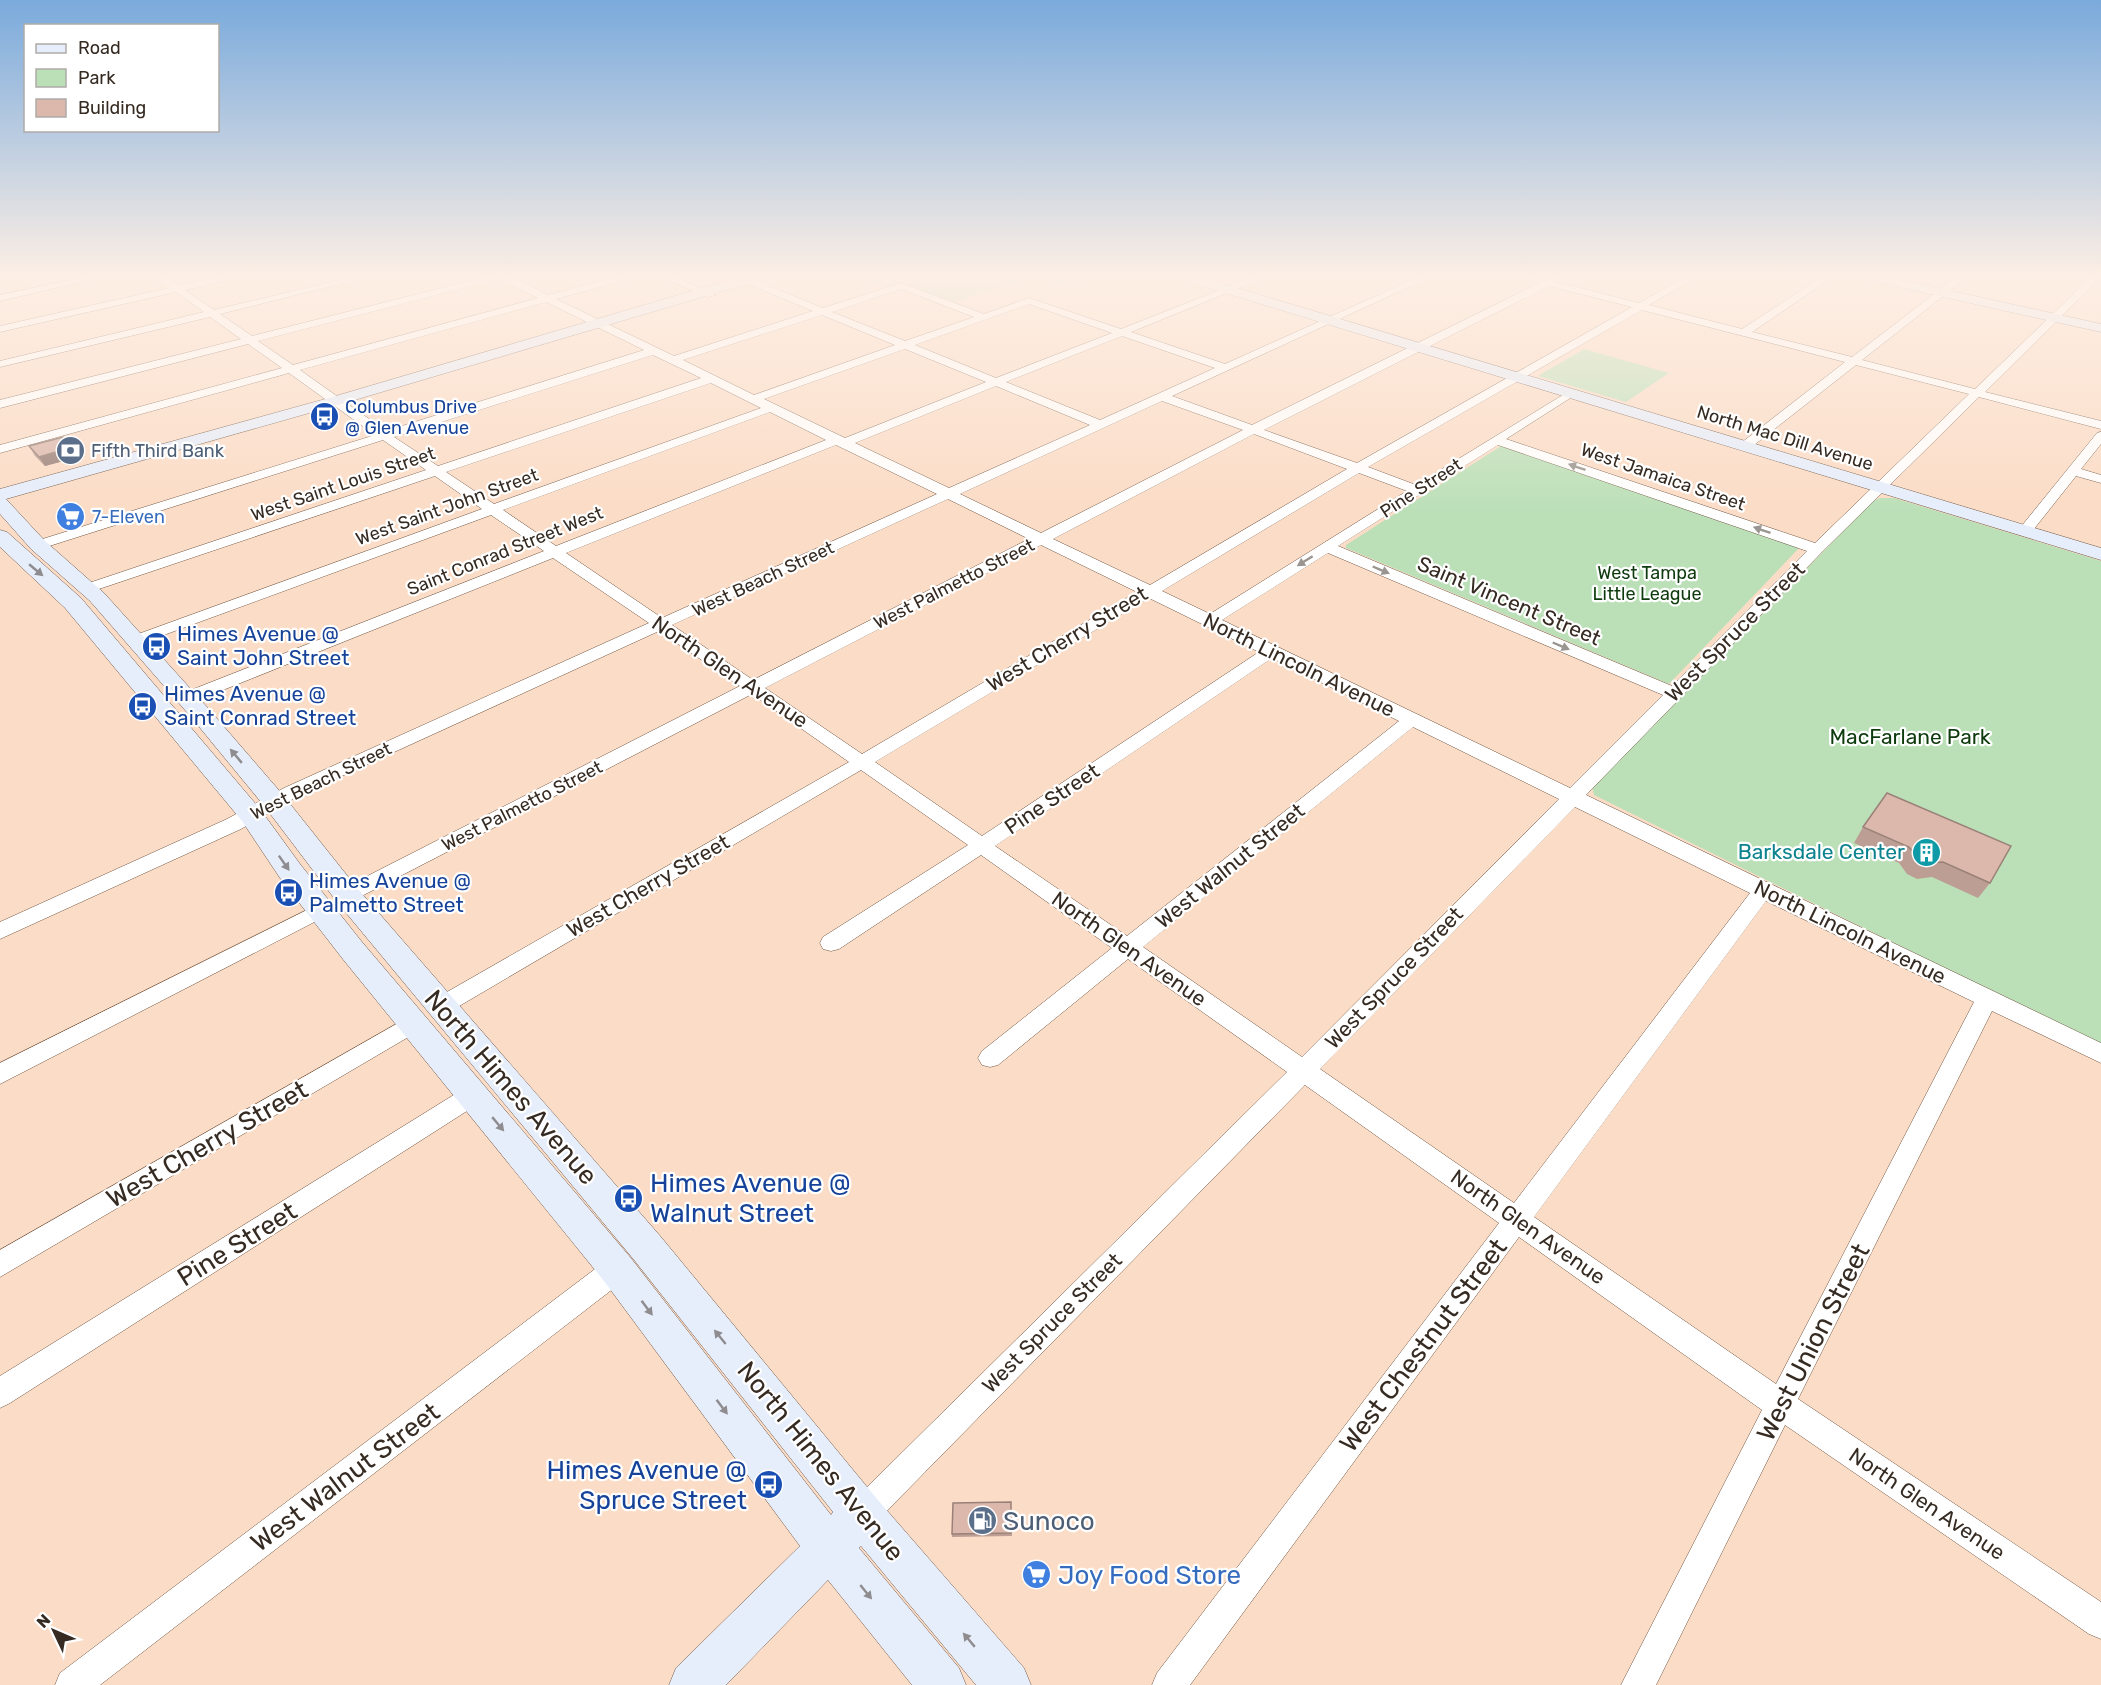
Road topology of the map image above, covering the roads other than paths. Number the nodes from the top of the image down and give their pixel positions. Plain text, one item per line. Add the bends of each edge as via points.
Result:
1 (43, 354) edge
2 (197, 354) edge
3 (269, 354) edge
4 (347, 354) edge
5 (507, 354) edge
6 (646, 354) edge
7 (659, 354) edge
8 (692, 354) edge
9 (881, 354) edge
10 (926, 354) edge
11 (1068, 354) edge
12 (1184, 354) edge
13 (1253, 354) edge
14 (1402, 354) edge
15 (1442, 354) edge
16 (1556, 354) edge
17 (1825, 354) edge
18 (1863, 354) edge
19 (2016, 354) edge
20 (672, 360) junction
21 (1854, 361) junction
22 (0, 364) edge
23 (1223, 367) junction
24 (291, 369) junction
25 (1517, 376) junction
26 (711, 378) junction
27 (997, 382) junction
28 (1571, 393) junction
29 (1977, 393) junction
30 (1160, 396) junction
31 (753, 399) junction
32 (338, 403) junction
33 (0, 404) edge
34 (771, 408) junction
35 (1098, 424) junction
36 (2101, 425) edge
37 (1253, 430) junction
38 (385, 436) junction
39 (2101, 436) edge
40 (1496, 440) junction
41 (841, 442) junction
42 (1745, 446) junction
43 (0, 449) edge
44 (1358, 468) junction
45 (436, 471) junction
46 (2073, 471) junction
47 (2101, 479) edge
48 (1881, 487) junction
49 (1418, 490) junction
50 (949, 494) junction
51 (0, 502) edge
52 (492, 510) junction
53 (2025, 531) junction
54 (0, 536) edge
55 (1041, 539) junction
56 (38, 545) junction
57 (1327, 547) junction
58 (1817, 549) junction
59 (554, 553) junction
60 (2101, 554) edge
61 (1148, 591) junction
62 (81, 595) junction
63 (1210, 621) junction
64 (660, 626) junction
65 (136, 640) junction
66 (113, 650) junction
67 (1271, 651) junction
68 (171, 680) junction
69 (753, 688) junction
70 (1675, 694) junction
71 (187, 698) junction
72 (1412, 719) junction
73 (862, 762) junction
74 (1572, 796) junction
75 (274, 801) junction
76 (251, 815) junction
77 (981, 846) junction
78 (1763, 890) junction
79 (331, 908) junction
80 (0, 931) edge
81 (831, 943) dead end
82 (1128, 948) junction
83 (1987, 998) junction
84 (428, 1014) junction
85 (2101, 1054) edge
86 (990, 1058) dead end
87 (1304, 1070) junction
88 (0, 1074) edge
89 (482, 1080) junction
90 (1516, 1219) junction
91 (0, 1264) edge
92 (617, 1269) junction
93 (0, 1393) edge
94 (1781, 1405) junction
95 (862, 1514) junction
96 (828, 1547) junction
97 (2101, 1622) edge
98 (72, 1685) edge
99 (693, 1685) edge
100 (942, 1685) edge
101 (1007, 1685) edge
102 (1169, 1685) edge
103 (1638, 1685) edge

1 - 22 street
2 - 33 street
3 - 24 street, North Glen Avenue
4 - 24 street
5 - 32 street
6 - 38 street
7 - 20 street, North Lincoln Avenue
8 - 20 street
9 - 31 street
10 - 27 street
11 - 27 street, Saint Conrad Street West
12 - 23 street
13 - 23 street, West Beach Street
14 - 37 street, West Palmetto Street
15 - 25 street, North Mac Dill Avenue
16 - 25 street, West Cherry Street
17 - 21 street
18 - 21 street
19 - 29 street, West Spruce Street
20 - 26 street, North Lincoln Avenue
21 - 29 street
21 - 42 street
23 - 30 street, West Beach Street
24 - 32 street, North Glen Avenue
24 - 43 street
25 - 28 street, North Mac Dill Avenue
25 - 44 street, West Cherry Street
26 - 31 street, North Lincoln Avenue
26 - 45 street, West Saint Louis Street
27 - 35 street
27 - 41 street, Saint Conrad Street West
28 - 40 street, Pine Street
28 - 42 street, North Mac Dill Avenue
29 - 36 street
29 - 48 street, West Spruce Street
30 - 35 street, West Beach Street
30 - 37 street
31 - 34 street, North Lincoln Avenue
32 - 38 street, North Glen Avenue
32 - 51 street
34 - 41 street, North Lincoln Avenue
34 - 52 street, West Saint John Street
35 - 50 street, West Beach Street
37 - 44 street
37 - 55 street, West Palmetto Street
38 - 45 street, North Glen Avenue
38 - 56 street
39 - 46 street
40 - 49 street, Pine Street
58 -> 40 street, West Jamaica Street
41 - 50 street, North Lincoln Avenue
41 - 59 street, Saint Conrad Street West
42 - 48 street, North Mac Dill Avenue
44 - 49 street
44 - 61 street, West Cherry Street
45 - 52 street, North Glen Avenue
45 - 62 street, West Saint Louis Street
46 - 47 street
46 - 53 street
48 - 53 street, North Mac Dill Avenue
48 - 58 street, West Spruce Street
49 - 57 street, Pine Street
50 - 55 street, North Lincoln Avenue
50 - 64 street, West Beach Street
51 - 56 street, North Himes Avenue
52 - 59 street, North Glen Avenue
52 - 65 street, West Saint John Street
53 - 60 street, North Mac Dill Avenue
54 -> 62 street, North Himes Avenue
55 - 61 street, North Lincoln Avenue
55 - 69 street, West Palmetto Street
56 - 62 street, North Himes Avenue
57 -> 63 street, Pine Street
57 -> 70 street, Saint Vincent Street
58 - 70 street, West Spruce Street
59 - 64 street, North Glen Avenue
59 - 71 street, Saint Conrad Street West
61 - 63 street, North Lincoln Avenue
61 - 73 street, West Cherry Street
62 - 65 street via 112,638
62 - 66 street, North Himes Avenue
63 - 67 street, North Lincoln Avenue
64 - 69 street, North Glen Avenue
64 - 75 street, West Beach Street
65 - 68 street, North Himes Avenue
66 - 68 street via 134,653 148,669
66 - 76 street, North Himes Avenue
67 - 72 street, North Lincoln Avenue
67 - 77 street, Pine Street
68 - 71 street, North Himes Avenue
69 - 73 street, North Glen Avenue
69 - 79 street, West Palmetto Street
70 - 74 street, West Spruce Street
75 -> 71 street, North Himes Avenue
72 - 74 street, North Lincoln Avenue
72 - 82 street, West Walnut Street
73 - 77 street, North Glen Avenue
73 - 84 street, West Cherry Street
74 - 78 street, North Lincoln Avenue
74 - 87 street, West Spruce Street
75 - 76 street, West Beach Street
75 - 79 street, North Himes Avenue
76 -> 79 street, North Himes Avenue
76 - 80 street, West Beach Street
77 - 81 street, Pine Street
77 - 82 street, North Glen Avenue
78 - 83 street, North Lincoln Avenue
78 - 90 street, West Chestnut Street
79 - 84 street, North Himes Avenue
79 - 88 street, West Palmetto Street
82 - 86 street, West Walnut Street
82 - 87 street, North Glen Avenue
83 - 85 street, North Lincoln Avenue
83 - 94 street, West Union Street
84 - 89 street, North Himes Avenue
84 - 91 street, West Cherry Street
87 - 90 street, North Glen Avenue
87 - 95 street, West Spruce Street
89 -> 92 street, North Himes Avenue
89 - 93 street, Pine Street
95 -> 89 street, North Himes Avenue via 648,1248
90 - 94 street, North Glen Avenue
90 - 102 street, West Chestnut Street
92 -> 96 street, North Himes Avenue
92 - 98 street, West Walnut Street
94 - 97 street, North Glen Avenue
94 - 103 street, West Union Street
95 - 96 street, West Spruce Street
101 -> 95 street, North Himes Avenue
96 - 99 street, West Spruce Street
96 -> 100 street, North Himes Avenue

